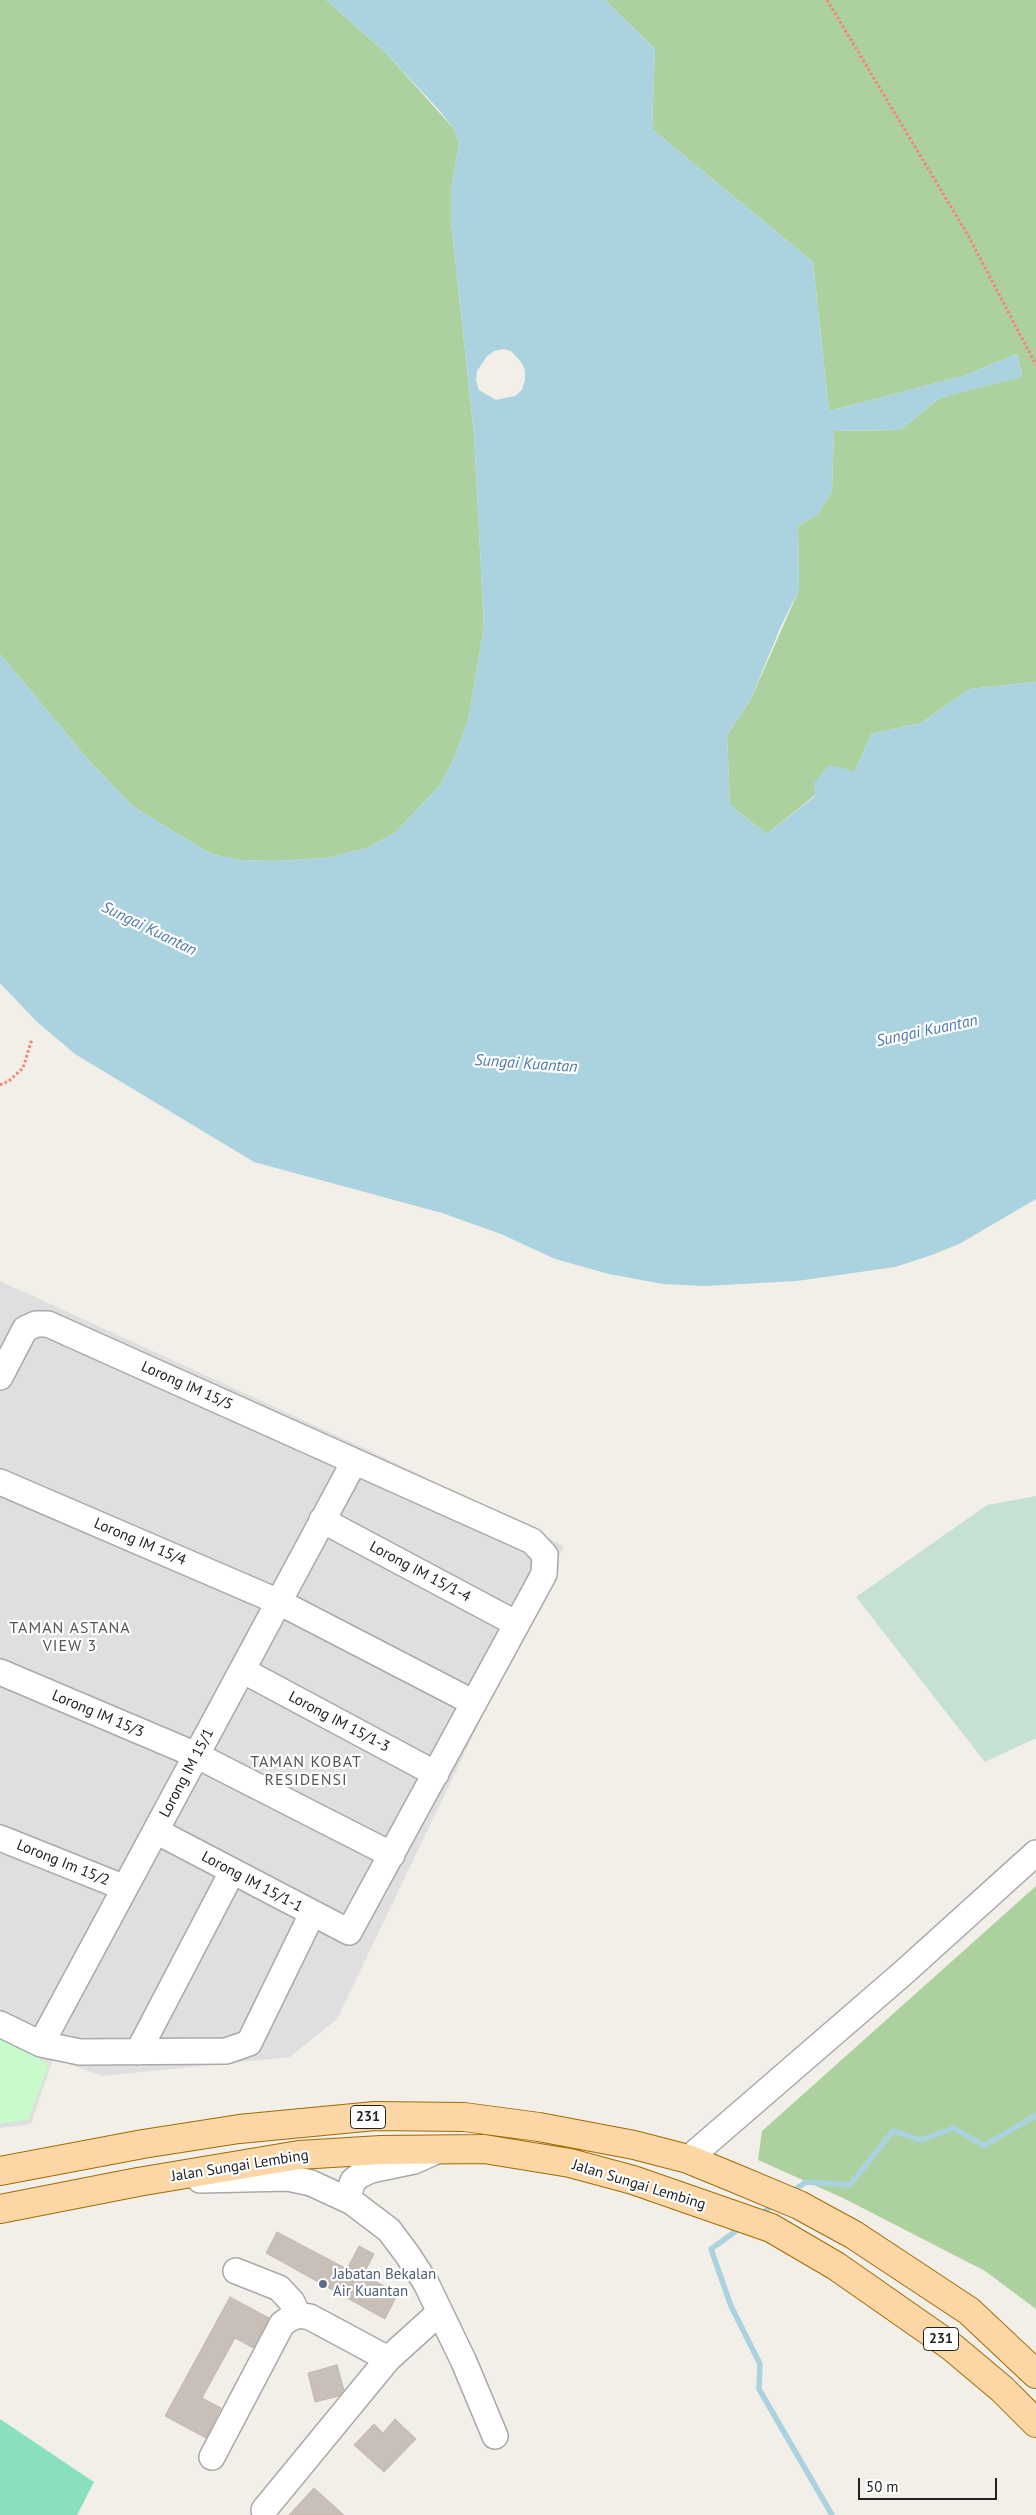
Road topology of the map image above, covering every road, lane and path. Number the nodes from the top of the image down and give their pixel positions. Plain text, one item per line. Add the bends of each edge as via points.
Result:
1 (827, 0) edge
2 (1036, 365) edge
3 (32, 1039) dead end
4 (0, 1085) edge
5 (0, 1377) edge
6 (354, 1462) junction
7 (0, 1482) edge
8 (322, 1520) junction
9 (279, 1602) junction
10 (517, 1624) junction
11 (242, 1670) junction
12 (0, 1672) edge
13 (474, 1703) junction
14 (196, 1755) junction
15 (436, 1774) junction
16 (156, 1831) junction
17 (0, 1838) edge
18 (1036, 1853) edge
19 (392, 1855) junction
20 (232, 1872) junction
21 (126, 1888) junction
22 (312, 1914) junction
23 (349, 1932) joint
24 (0, 2024) edge
25 (41, 2044) junction
26 (138, 2052) junction
27 (437, 2151) junction
28 (688, 2159) junction
29 (0, 2171) edge
30 (138, 2182) junction
31 (352, 2202) junction
32 (0, 2209) edge
33 (236, 2271) dead end
34 (440, 2312) junction
35 (298, 2315) junction
36 (388, 2359) junction
37 (1036, 2374) edge
38 (1036, 2423) edge
39 (495, 2436) dead end
40 (212, 2457) dead end
41 (264, 2510) dead end

1 - 2 path via 968,237
3 - 4 path via 23,1068 9,1082
5 - 6 street, Lorong IM 15/5 via 20,1335 31,1326 48,1324
6 - 8 street, Lorong IM 15/1
6 - 10 street, Lorong IM 15/5 via 532,1540 544,1555 544,1574
7 - 9 street, Lorong IM 15/4
8 - 9 street, Lorong IM 15/1
8 - 10 street, Lorong IM 15/1-4
9 - 11 street, Lorong IM 15/1
9 - 13 street, Lorong IM 15/4
10 - 13 street, Lorong IM 15/5
11 - 14 street, Lorong IM 15/1
11 - 15 street, Lorong IM 15/1-3
12 - 14 street, Lorong IM 15/3
13 - 15 street, Lorong IM 15/5
14 - 16 street, Lorong IM 15/1
14 - 19 street, Lorong IM 15/3
15 - 19 street, Lorong IM 15/5
16 - 20 street, Lorong IM 15/1-1
16 - 21 street, Lorong IM 15/1
17 - 21 street, Lorong Im 15/2
18 - 28 street
19 - 23 street, Lorong IM 15/5
20 - 22 street, Lorong IM 15/1-1
20 - 26 street
21 - 25 street, Lorong IM 15/1
22 - 23 street, Lorong IM 15/1-1
22 - 26 street via 249,2043 226,2051
24 - 25 street
25 - 26 street via 80,2052
27 - 30 main road, Jalan Sungai Lembing / 231 via 381,2150 299,2155
27 - 31 street via 414,2161 360,2175 350,2190
27 - 38 main road, Jalan Sungai Lembing / 231 via 484,2149 570,2163 633,2180 771,2228 836,2266 952,2347
28 - 29 main road, Jalan Sungai Lembing / 231 via 539,2127 464,2118 375,2116 239,2129
28 - 37 main road, Jalan Sungai Lembing / 231 via 799,2205 854,2235 969,2311
30 - 31 street via 288,2178 311,2183
30 - 32 main road, Jalan Sungai Lembing / 231
31 - 34 street via 398,2242 426,2283
33 - 35 street via 280,2288
34 - 36 street
34 - 39 street
35 - 36 street via 310,2317
35 - 40 street via 282,2324
36 - 41 street

